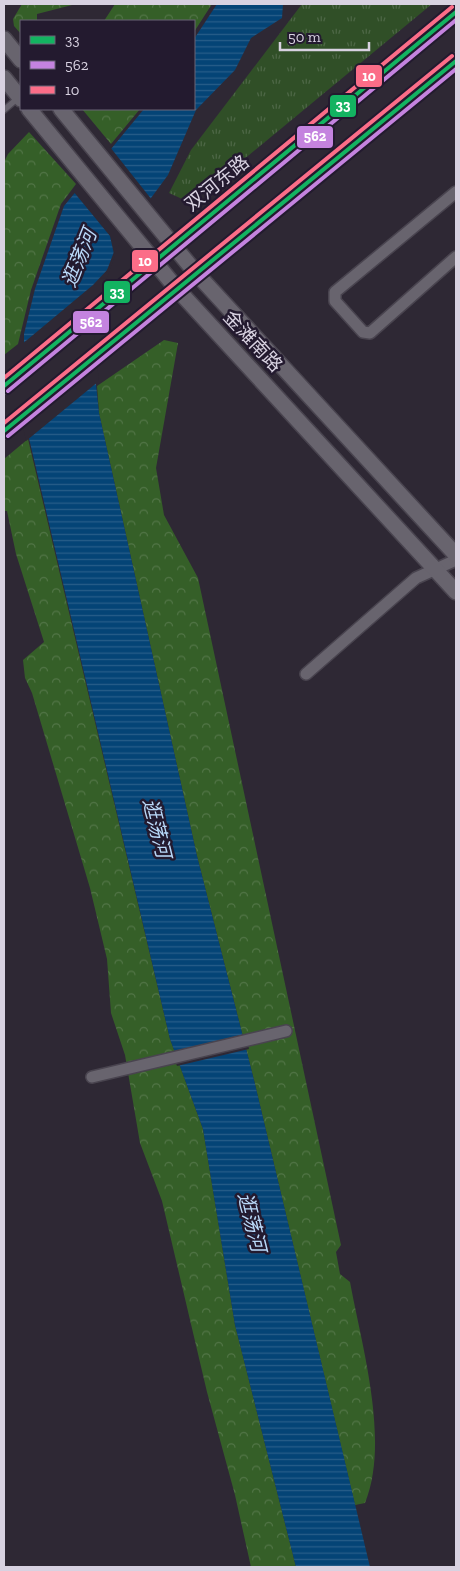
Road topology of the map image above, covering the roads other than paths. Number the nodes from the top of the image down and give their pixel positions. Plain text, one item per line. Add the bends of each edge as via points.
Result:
1 (456, 12) edge
2 (4, 38) edge
3 (20, 59) edge
4 (456, 61) edge
5 (4, 78) edge
6 (20, 98) edge
7 (20, 103) edge
8 (4, 110) edge
9 (30, 110) edge
10 (62, 110) edge
11 (456, 192) edge
12 (173, 245) junction
13 (456, 257) edge
14 (154, 260) junction
15 (196, 273) junction
16 (177, 289) junction
17 (7, 384) edge
18 (7, 428) edge
19 (456, 555) edge
20 (456, 560) edge
21 (436, 570) junction
22 (456, 592) edge
23 (306, 674) dead end
24 (286, 1031) dead end
25 (92, 1077) dead end

1 - 12 street, 双河东路
2 - 3 street
4 - 15 street
5 - 6 street, 金滩南路
7 - 8 lane
9 - 14 street, 金滩南路
10 - 12 street, 金滩南路
11 - 13 street via 335,292 335,301 363,332 370,333
12 - 14 street, 双河东路
12 - 15 street, 金滩南路
14 - 16 street, 金滩南路
14 - 17 street, 双河东路
15 - 16 street
15 - 19 street, 金滩南路
16 - 18 street
16 - 21 street, 金滩南路
20 - 21 street
21 - 22 street, 金滩南路
21 - 23 street via 416,578
24 - 25 street

